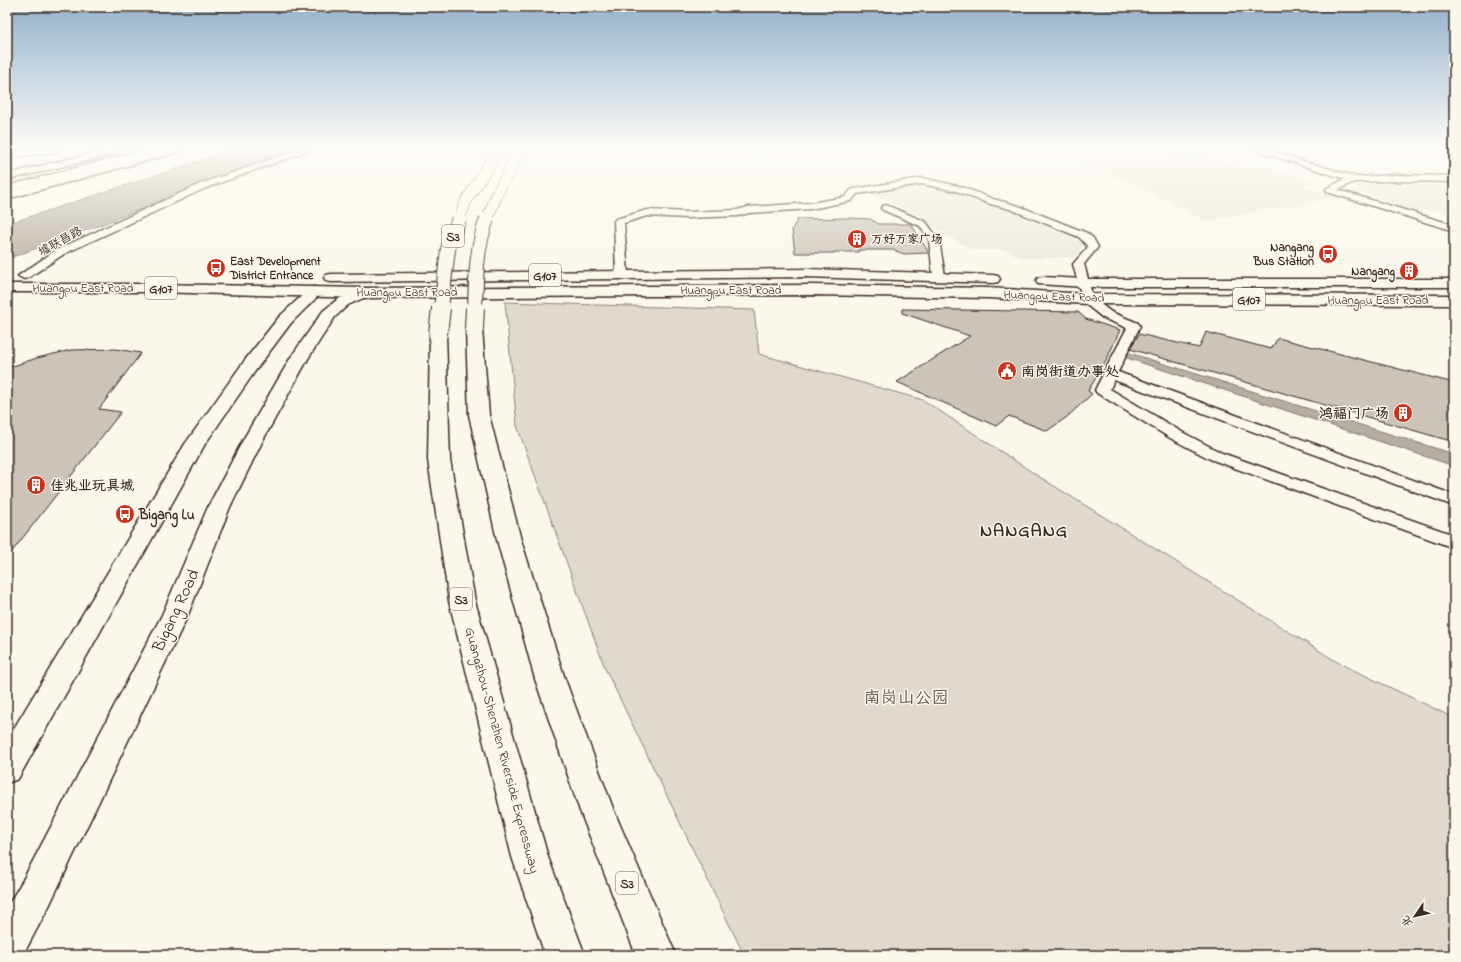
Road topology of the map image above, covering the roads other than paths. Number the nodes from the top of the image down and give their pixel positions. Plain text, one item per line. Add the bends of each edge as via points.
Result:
1 (185, 194) edge
2 (471, 194) edge
3 (497, 194) edge
4 (852, 194) edge
5 (972, 194) edge
6 (1343, 194) edge
7 (1358, 194) edge
8 (886, 208) dead end
9 (1454, 224) edge
10 (1454, 228) edge
11 (622, 274) junction
12 (24, 276) junction
13 (939, 276) junction
14 (1008, 280) dead end
15 (1030, 281) dead end
16 (311, 282) junction
17 (1084, 283) junction
18 (1454, 283) edge
19 (8, 286) edge
20 (363, 293) junction
21 (1087, 299) junction
22 (1454, 300) edge
23 (1110, 374) junction
24 (1454, 501) edge
25 (1454, 542) edge
26 (7, 769) edge
27 (7, 945) edge
28 (565, 955) edge
29 (656, 955) edge

1 - 12 street, 墟联昌路 via 60,252
2 - 28 main road, Guangzhou-Shenzhen Riverside Expressway / S3, bridge via 448,248 438,334 439,460 462,601 530,857
3 - 29 main road, S3, bridge via 484,228 476,266 474,329 479,415 509,540 550,678 598,812
4 - 11 street via 848,199 811,206 748,210 738,213 687,215 661,212 636,215 619,221
5 - 17 street via 1013,206 1083,235 1093,247 1078,264
6 - 10 street
7 - 9 street
8 - 13 street via 923,224 934,240
11 - 13 main road, Huangpu East Road / G107 via 806,273
11 - 16 main road, Huangpu East Road / G107
12 - 16 main road, Huangpu East Road / G107
12 - 19 main road, Huangpu East Road / G107
13 - 14 main road, Huangpu East Road / G107
15 - 17 main road, Huangpu East Road / G107
16 - 19 main road, Huangpu East Road / G107 via 154,288
16 - 20 main road, Huangpu East Road / G107
16 - 26 main road via 195,444
17 - 18 main road, Huangpu East Road / G107
17 - 21 street
20 - 21 main road, Huangpu East Road / G107 via 813,290
20 - 27 main road, Bigang Road via 343,302 329,314 300,357 253,440 219,507 175,615 36,894
21 - 22 main road, Huangpu East Road / G107
21 - 23 street via 1108,315 1134,326
23 - 24 street
23 - 25 street via 1102,390 1216,456

